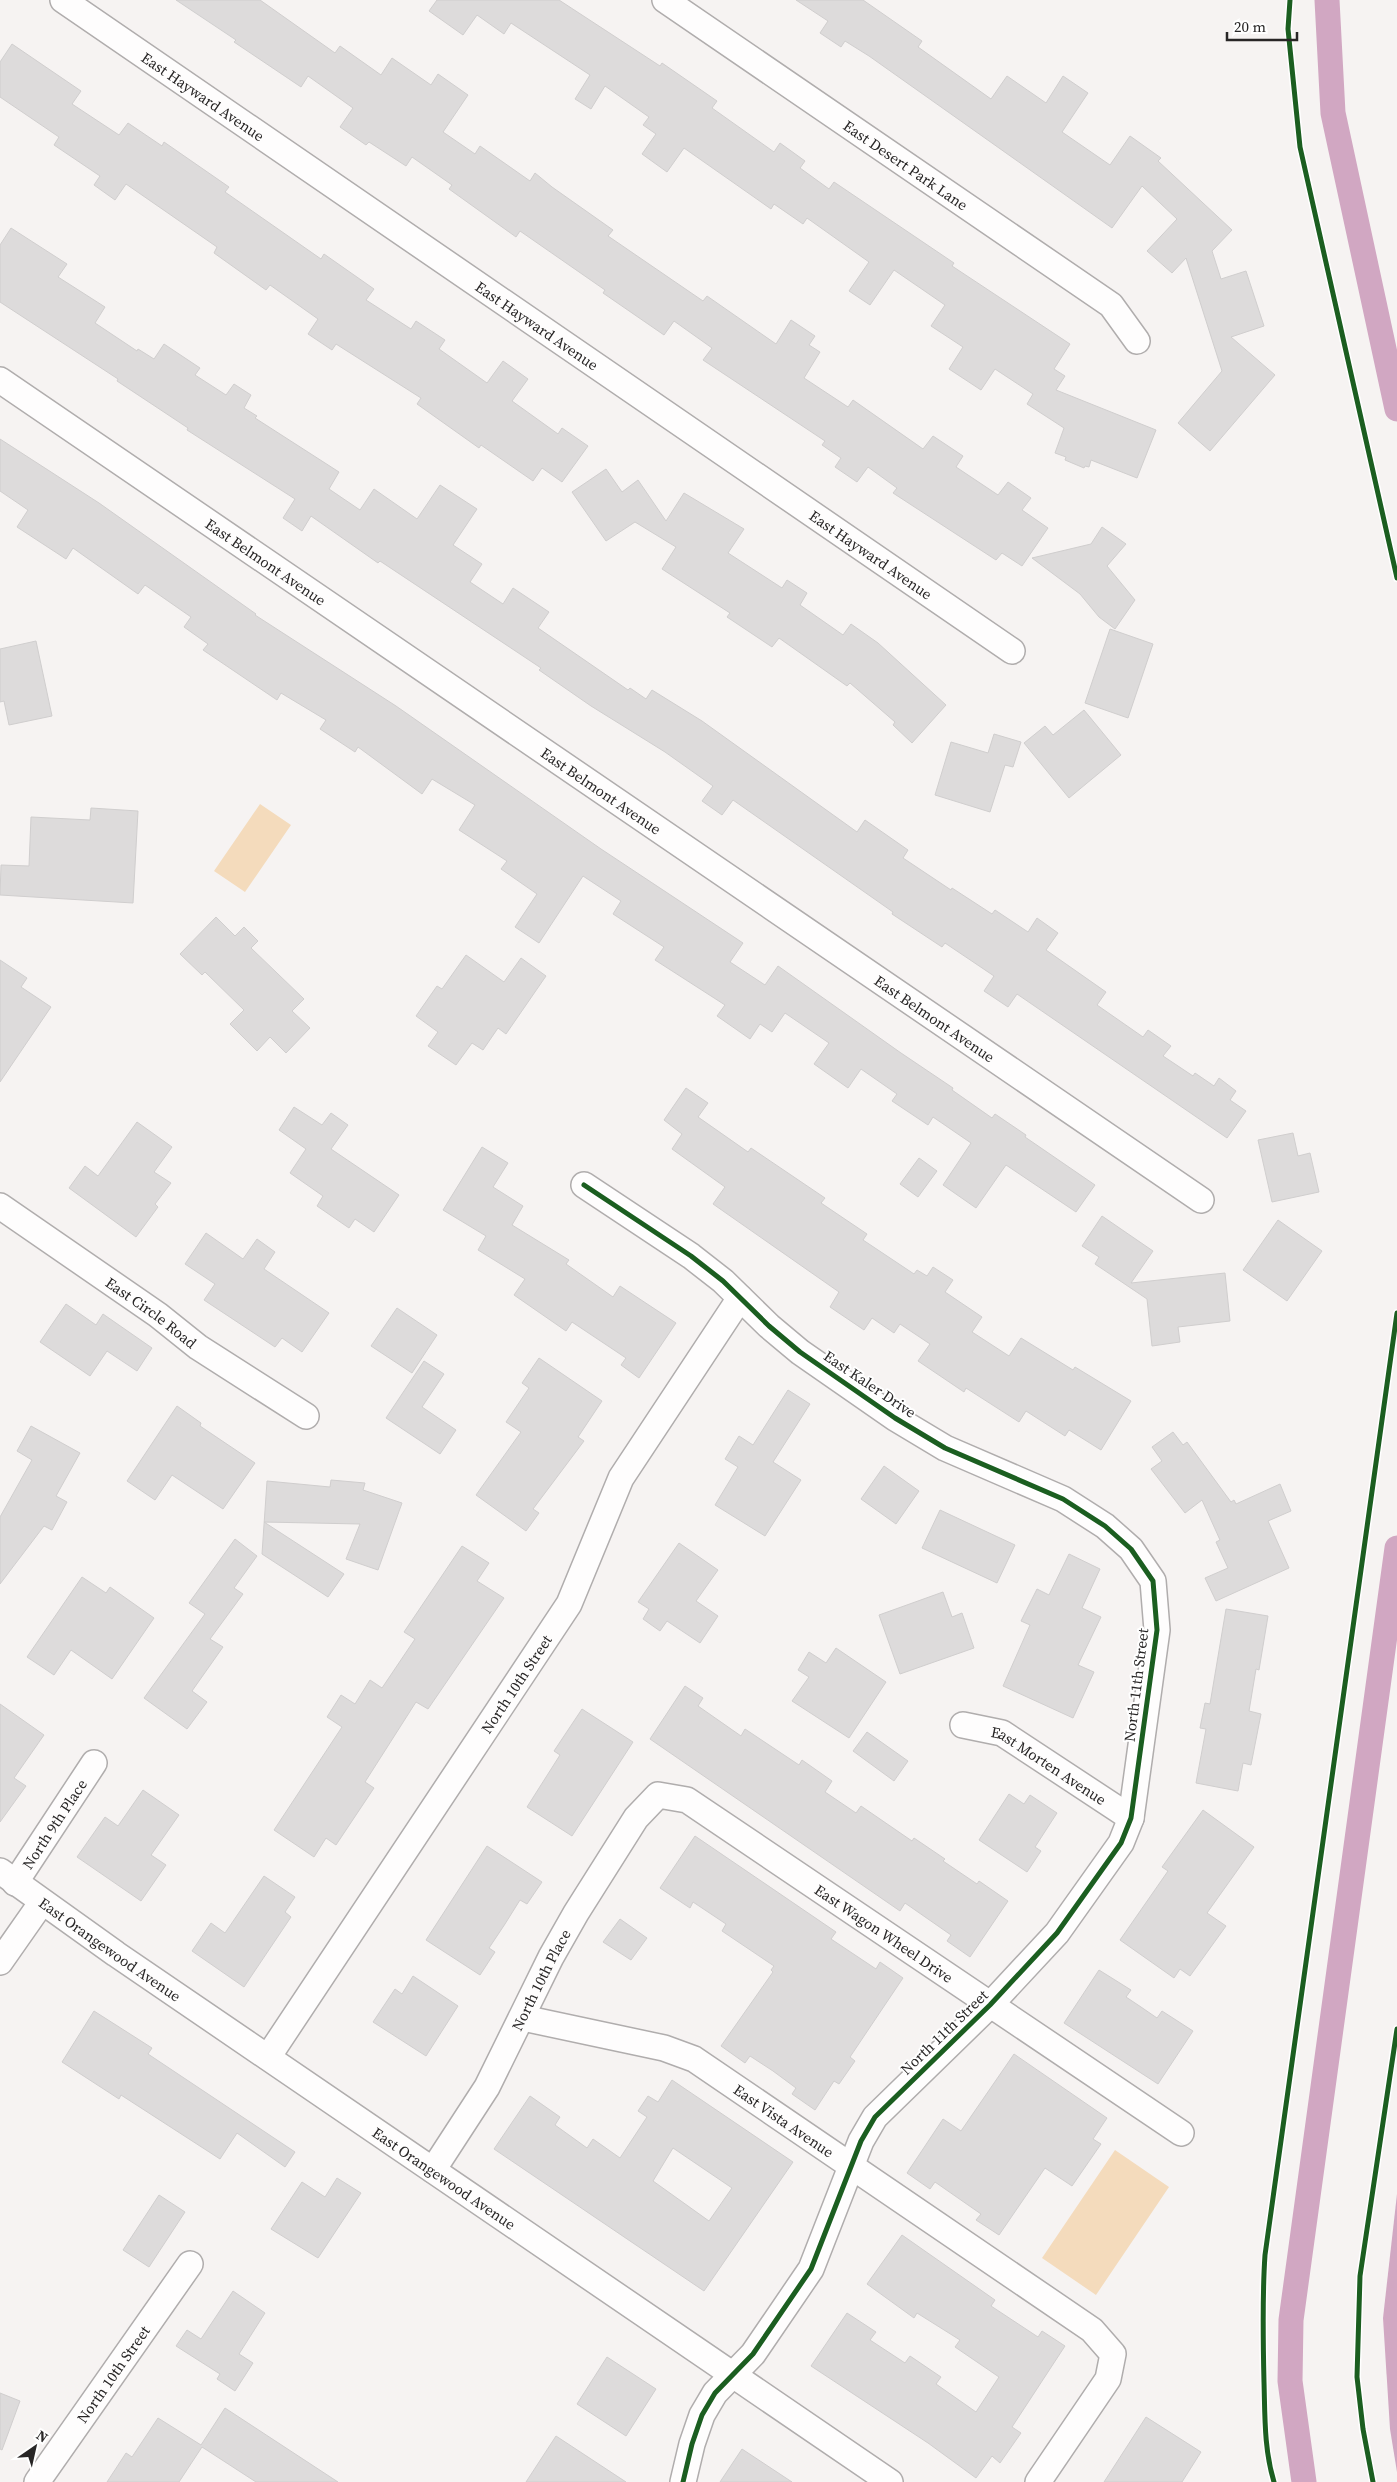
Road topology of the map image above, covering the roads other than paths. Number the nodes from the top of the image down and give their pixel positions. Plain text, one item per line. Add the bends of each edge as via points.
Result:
1 (63, 0) edge
2 (666, 0) edge
3 (1137, 341) dead end
4 (0, 380) edge
5 (1012, 652) dead end
6 (584, 1184) dead end
7 (1201, 1200) dead end
8 (0, 1206) edge
9 (740, 1298) junction
10 (306, 1416) dead end
11 (1153, 1581) joint
12 (963, 1725) dead end
13 (94, 1763) dead end
14 (658, 1795) joint
15 (1131, 1818) junction
16 (7, 1877) edge
17 (42, 1902) junction
18 (0, 1962) edge
19 (990, 2005) junction
20 (523, 2018) junction
21 (268, 2057) junction
22 (1181, 2133) dead end
23 (852, 2167) junction
24 (433, 2170) junction
25 (190, 2264) dead end
26 (733, 2374) junction
27 (37, 2482) edge
28 (683, 2482) edge
29 (890, 2482) edge
30 (1038, 2482) edge

1 - 5 street, East Hayward Avenue
2 - 3 street, East Desert Park Lane via 1110,305
4 - 7 street, East Belmont Avenue
6 - 9 street, East Kaler Drive via 691,1256
8 - 10 street, East Circle Road via 158,1315 198,1347
9 - 11 street, East Kaler Drive via 800,1352 895,1418 944,1448 1062,1499 1105,1526 1131,1549
9 - 21 street, North 10th Street via 620,1478 570,1604
11 - 15 street, North 11th Street via 1157,1630
12 - 15 street, East Morten Avenue via 1002,1733
13 - 16 street, North 9th Place
14 - 19 street, East Wagon Wheel Drive via 687,1800
14 - 20 street, North 10th Place via 636,1818 576,1913
15 - 19 street, North 11th Street via 1121,1843 1057,1933
16 - 17 street, East Orangewood Avenue
17 - 18 street
17 - 21 street, East Orangewood Avenue
19 - 22 street, East Wagon Wheel Drive
19 - 23 street, North 11th Street via 875,2117 861,2141
20 - 23 street, East Vista Avenue via 664,2048 694,2059
20 - 24 street, North 10th Place via 487,2087
21 - 24 street, East Orangewood Avenue
23 - 26 street, North 11th Street via 811,2269 752,2354
23 - 30 street, East Vista Avenue via 1092,2330 1113,2354 1108,2379
24 - 26 street, East Orangewood Avenue
25 - 27 street, North 10th Street
26 - 28 street, North 11th Street via 715,2393 702,2415
26 - 29 street, East Orangewood Avenue

